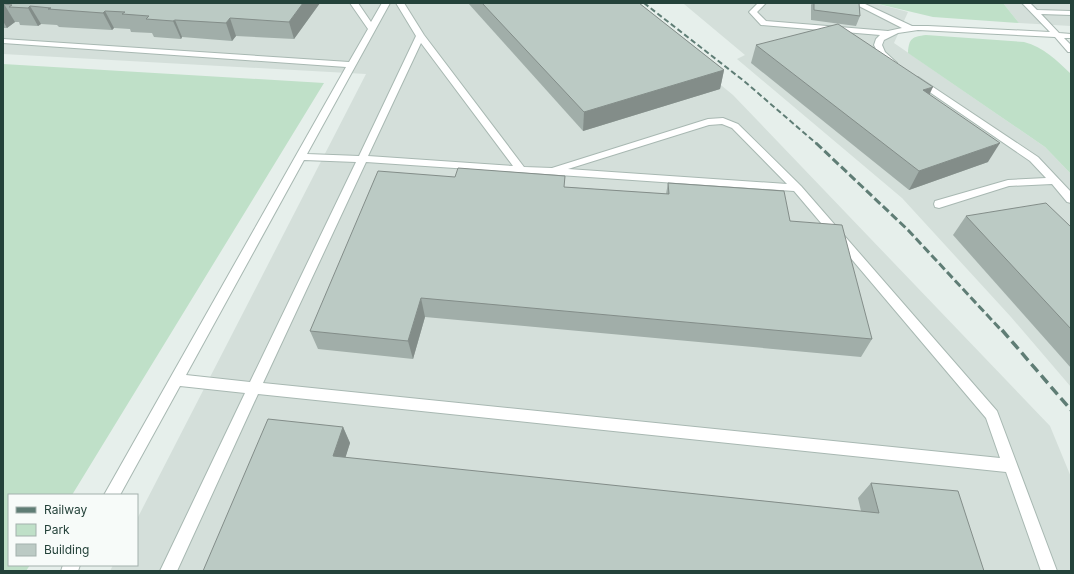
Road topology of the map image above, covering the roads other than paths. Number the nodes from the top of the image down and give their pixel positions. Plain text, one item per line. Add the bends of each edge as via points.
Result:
1 (354, 3) edge
2 (386, 3) edge
3 (400, 3) edge
4 (762, 3) edge
5 (856, 3) edge
6 (1026, 3) edge
7 (1034, 12) junction
8 (1071, 13) edge
9 (909, 28) junction
10 (372, 29) junction
11 (887, 33) junction
12 (1056, 35) junction
13 (420, 36) junction
14 (1071, 36) edge
15 (3, 41) edge
16 (1071, 50) edge
17 (352, 66) junction
18 (301, 157) junction
19 (362, 159) junction
20 (521, 170) junction
21 (550, 172) junction
22 (1054, 181) junction
23 (797, 188) junction
24 (1071, 199) edge
25 (939, 204) dead end
26 (177, 380) junction
27 (254, 387) junction
28 (1010, 466) junction
29 (113, 494) edge
30 (168, 571) edge
31 (1049, 571) edge

1 - 10 lane
2 - 10 lane
3 - 13 lane
4 - 11 lane via 753,12 764,23
5 - 9 lane
6 - 7 lane
7 - 8 lane
7 - 12 lane
9 - 11 lane
9 - 12 lane
10 - 17 lane
11 - 22 lane via 880,38 878,45 882,54 1034,159
12 - 14 lane
12 - 16 lane
13 - 19 lane
13 - 20 lane
15 - 17 lane
17 - 18 lane
18 - 19 lane
18 - 26 lane
19 - 20 lane
19 - 27 lane
20 - 21 lane
21 - 23 lane
21 - 23 lane via 708,122 723,120 736,126
22 - 24 lane
22 - 25 lane via 1008,183
23 - 28 lane via 992,415
26 - 27 lane
26 - 29 lane
27 - 28 lane
27 - 30 lane
28 - 31 lane

